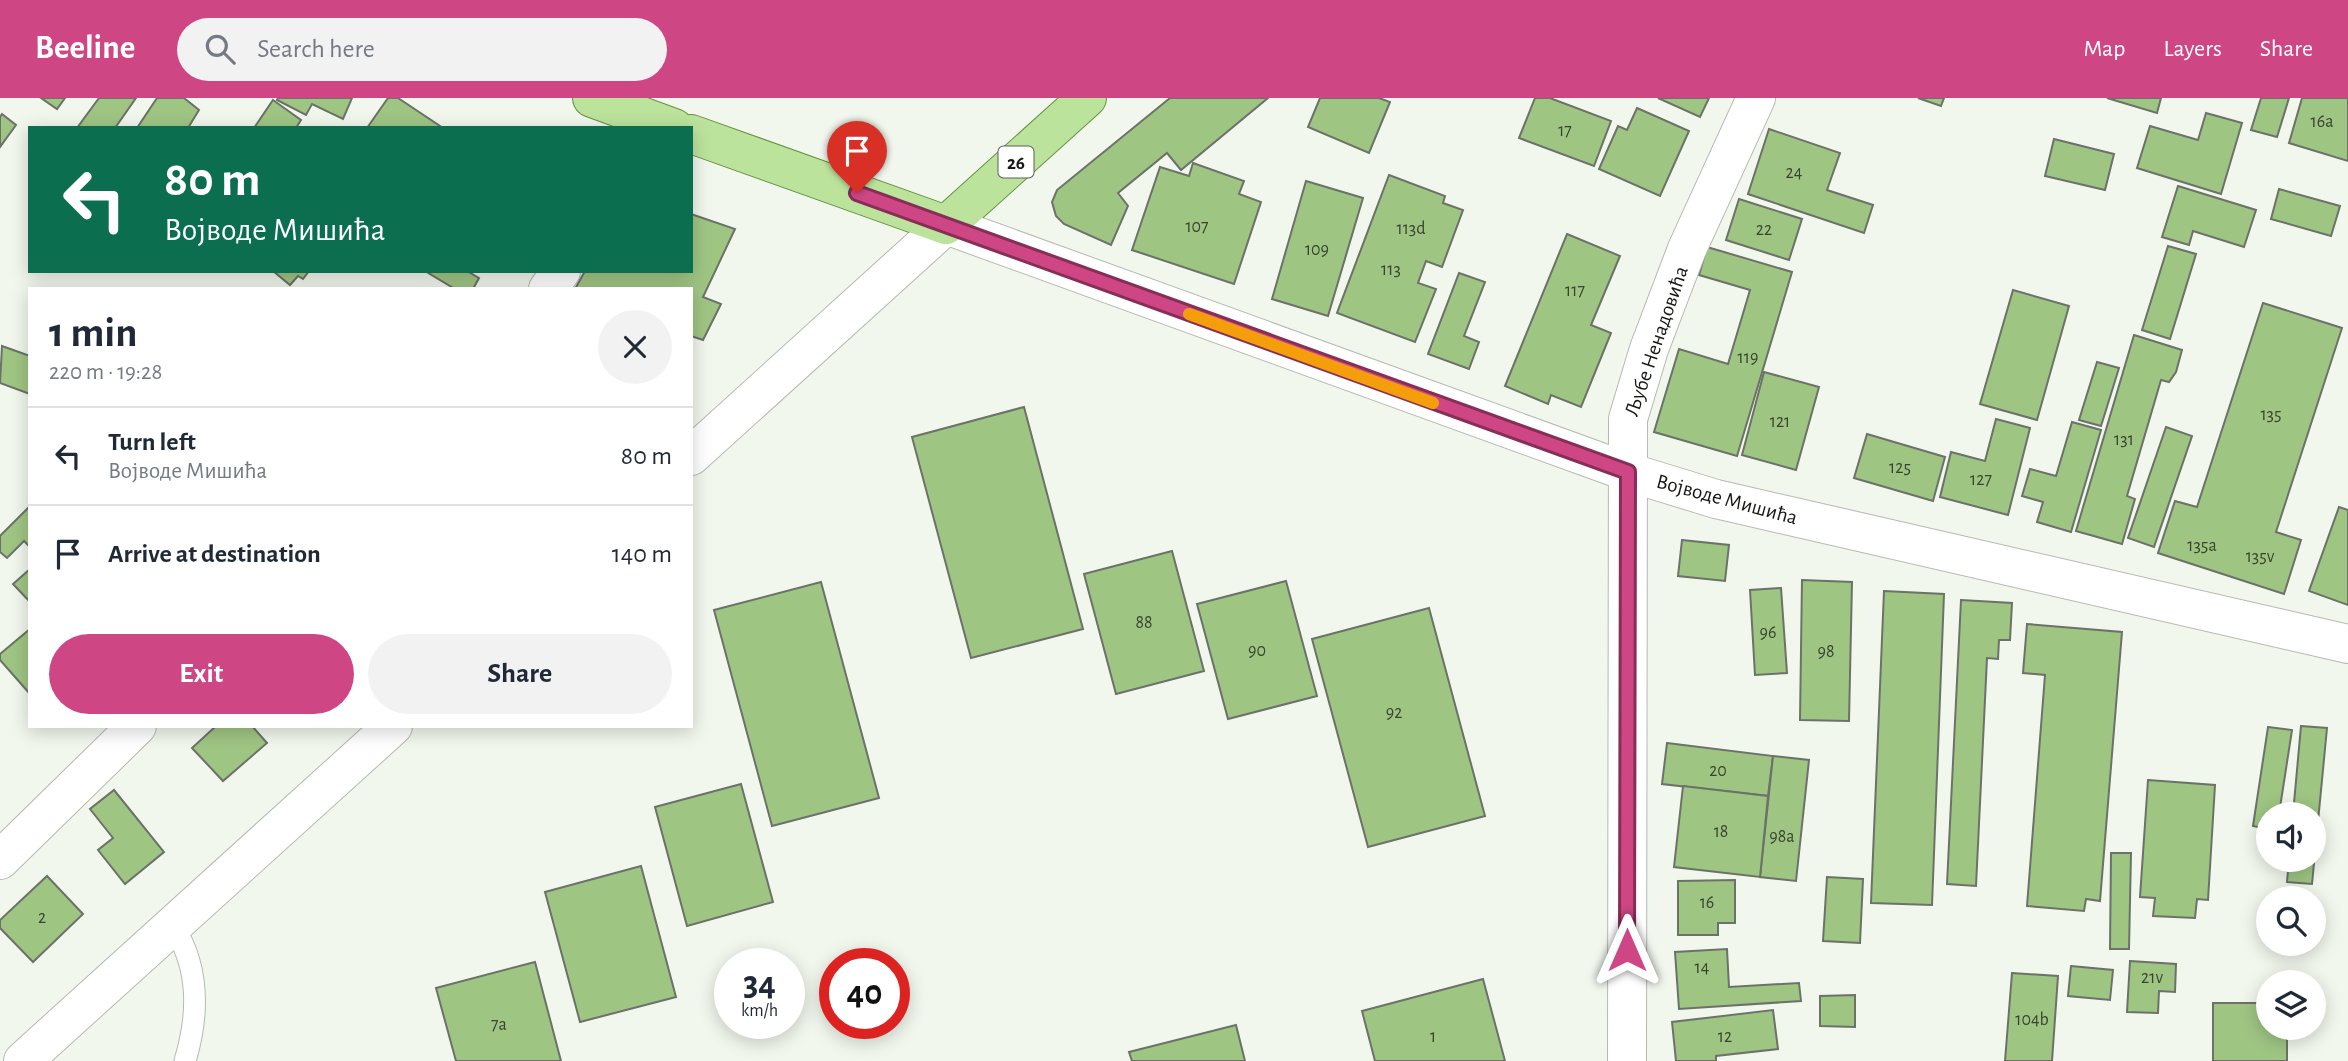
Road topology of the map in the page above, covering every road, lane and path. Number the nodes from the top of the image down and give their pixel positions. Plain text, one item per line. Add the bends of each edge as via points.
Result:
1 (592, 98) edge
2 (1087, 98) edge
3 (1756, 98) edge
4 (655, 125) edge
5 (693, 135) edge
6 (946, 225) junction
7 (693, 454) edge
8 (1628, 472) junction
9 (2348, 644) edge
10 (135, 728) edge
11 (391, 728) edge
12 (0, 860) edge
13 (173, 926) junction
14 (23, 1061) edge
15 (185, 1061) edge
16 (1627, 1061) edge

1 - 4 main road
2 - 6 main road, 26
3 - 8 street, Љубе Ненадовића via 1687,249 1649,349 1628,419
5 - 6 main road, Војводе Мишића
6 - 7 street
6 - 8 street, Војводе Мишића
8 - 9 street, Војводе Мишића via 1716,499
8 - 16 street, Љубе Ненадовића
10 - 12 street
11 - 13 street
13 - 14 street
13 - 15 lane via 191,963 195,988 193,1036

